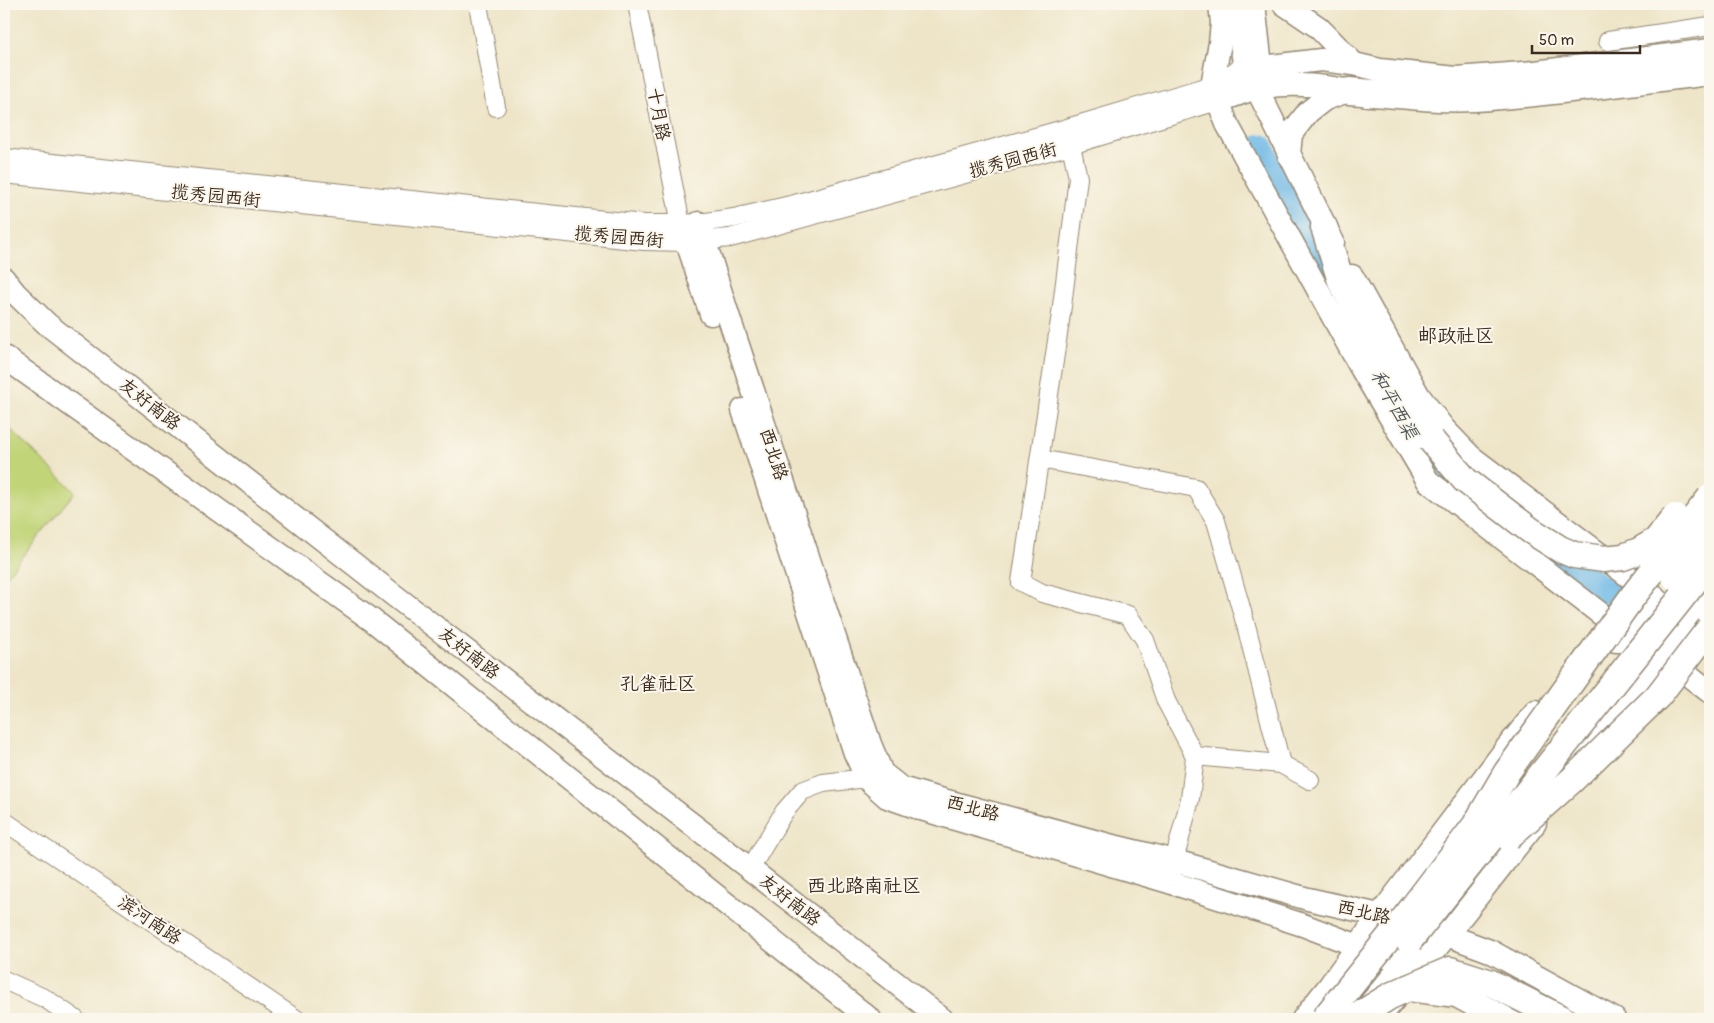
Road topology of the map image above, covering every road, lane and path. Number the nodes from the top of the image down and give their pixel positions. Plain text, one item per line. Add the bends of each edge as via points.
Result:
1 (478, 4) edge
2 (637, 4) edge
3 (1220, 4) edge
4 (1235, 4) edge
5 (1254, 4) edge
6 (1284, 4) edge
7 (1710, 26) edge
8 (1608, 41) dead end
9 (1710, 50) edge
10 (1354, 64) junction
11 (1710, 72) edge
12 (1256, 74) junction
13 (1710, 84) edge
14 (1349, 91) junction
15 (1215, 93) junction
16 (496, 107) dead end
17 (1071, 145) junction
18 (1289, 155) junction
19 (4, 158) edge
20 (4, 174) edge
21 (1324, 227) junction
22 (693, 232) junction
23 (4, 279) edge
24 (4, 357) edge
25 (1040, 459) junction
26 (1710, 480) edge
27 (1710, 492) edge
28 (1710, 498) edge
29 (1710, 533) edge
30 (1710, 562) edge
31 (1646, 589) junction
32 (1710, 599) edge
33 (1618, 625) junction
34 (1700, 632) edge
35 (1659, 654) junction
36 (1710, 692) edge
37 (1195, 756) junction
38 (1280, 764) junction
39 (867, 779) junction
40 (891, 780) junction
41 (1310, 780) dead end
42 (4, 821) edge
43 (1475, 826) junction
44 (750, 869) junction
45 (1172, 871) junction
46 (1451, 890) junction
47 (1388, 917) junction
48 (1439, 932) junction
49 (1366, 949) junction
50 (1410, 973) junction
51 (4, 980) edge
52 (75, 1019) edge
53 (296, 1019) edge
54 (870, 1019) edge
55 (942, 1019) edge
56 (1303, 1019) edge
57 (1324, 1019) edge
58 (1345, 1019) edge
59 (1353, 1019) edge
60 (1358, 1019) edge
61 (1378, 1019) edge
62 (1503, 1019) edge
63 (1526, 1019) edge
64 (1562, 1019) edge
65 (1614, 1019) edge

1 - 16 street
2 - 22 street, 十月路
3 - 15 main road via 1222,23
4 - 12 main road
5 - 12 main road
6 - 10 main road via 1318,27
7 - 8 street
9 - 10 main road via 1535,72 1456,78
10 - 12 main road via 1321,60
11 - 14 highway via 1475,98
12 - 14 main road
12 - 15 main road
12 - 18 main road via 1261,97
13 - 14 main road via 1465,110 1412,107
14 - 18 main road via 1325,99 1308,112 1292,134
15 - 17 street, 揽秀园西街
15 - 22 street, 揽秀园西街 via 1064,129 734,218
15 - 33 main road via 1246,162 1428,481
17 - 22 street, 揽秀园西街 via 730,238
17 - 25 street via 1078,178
18 - 21 main road
19 - 22 street, 揽秀园西街 via 644,224
20 - 22 street, 揽秀园西街 via 644,241
21 - 26 highway, bridge via 1341,281 1413,418 1465,480 1530,530 1574,555 1604,559 1623,557 1656,541
21 - 31 main road via 1419,396 1444,429 1470,456
22 - 39 main road, 西北路 via 855,753
22 - 40 main road, 西北路 via 870,744 882,772
23 - 44 main road, 友好南路 via 47,324
24 - 54 main road, 友好南路 via 372,620
25 - 37 street via 1021,582 1042,593 1128,615 1145,640 1166,701
25 - 38 street via 1196,488 1216,521
27 - 31 main road
28 - 43 highway, bridge via 1587,660 1507,772
29 - 43 highway, bridge
30 - 46 highway, bridge
31 - 33 main road
31 - 34 main road
32 - 34 highway
33 - 35 main road
33 - 47 main road via 1505,750
34 - 35 main road
34 - 46 highway, bridge via 1658,696
35 - 36 main road
35 - 48 main road via 1579,749
37 - 38 street
37 - 45 street via 1190,799
38 - 41 street
39 - 40 street
39 - 44 street via 824,783 802,791 784,812
39 - 45 main road, 西北路 via 887,797 921,809
40 - 45 main road, 西北路 via 901,788
42 - 53 street, 滨河南路
43 - 57 highway, bridge
44 - 55 main road, 友好南路
45 - 47 main road, 西北路
45 - 49 main road, 西北路
46 - 58 highway, bridge
47 - 48 main road, 西北路
47 - 49 main road
48 - 50 main road
48 - 65 main road, 西北路 via 1490,951
49 - 50 main road, 西北路
49 - 56 main road via 1330,985
50 - 59 highway, bridge via 1390,996
50 - 60 main road
50 - 61 main road
50 - 62 highway, bridge
50 - 63 main road, 西北路 via 1446,980
50 - 64 highway, bridge via 1450,970 1491,982
51 - 52 street via 46,999

